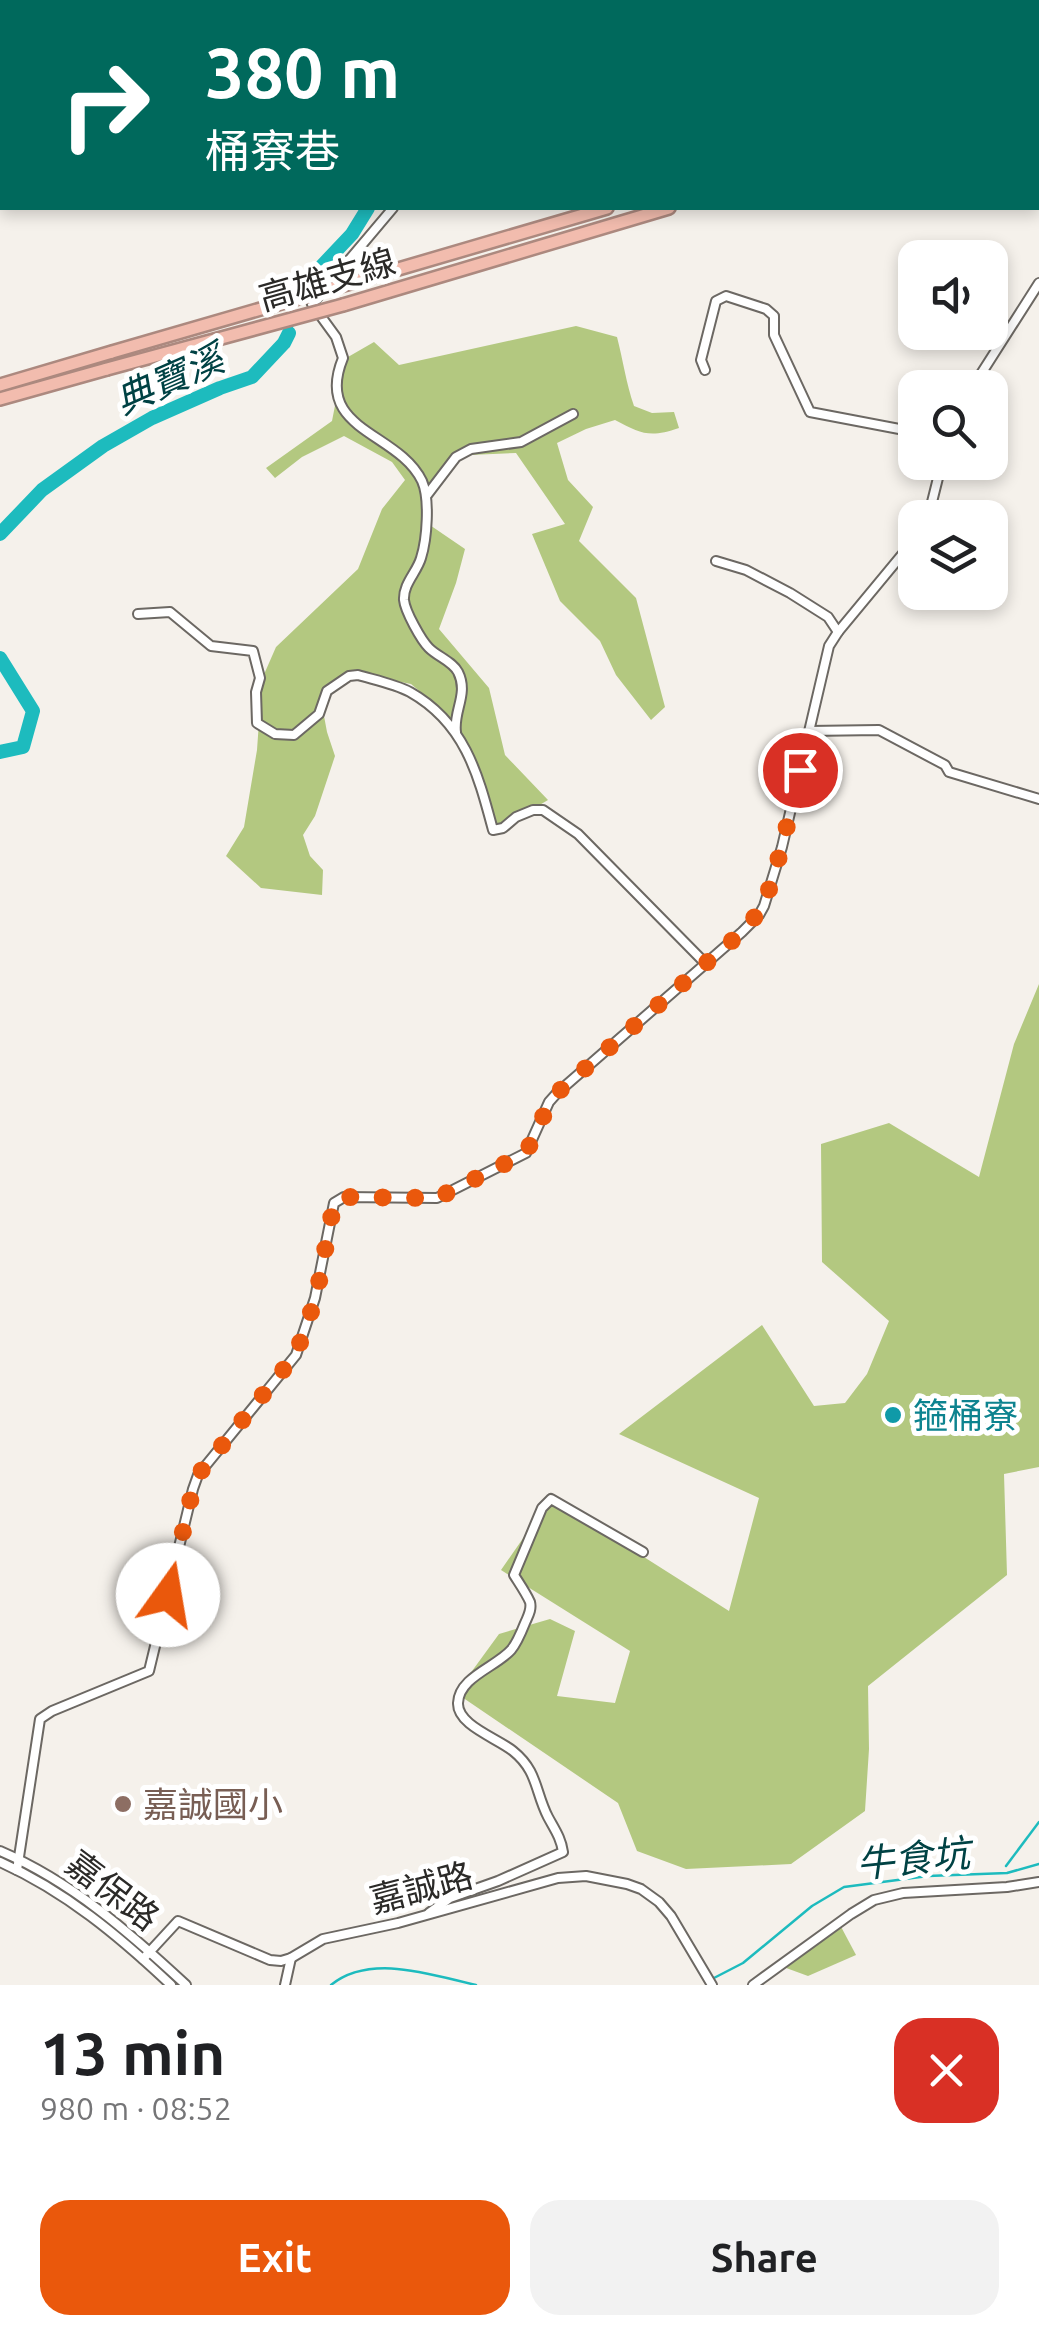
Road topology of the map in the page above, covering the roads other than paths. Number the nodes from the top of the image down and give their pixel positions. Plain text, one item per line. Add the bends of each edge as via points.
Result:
1 (391, 210) edge
2 (599, 210) edge
3 (661, 210) edge
4 (1039, 283) edge
5 (705, 370) dead end
6 (983, 370) edge
7 (0, 385) edge
8 (0, 400) edge
9 (573, 414) dead end
10 (898, 429) edge
11 (427, 496) junction
12 (898, 560) edge
13 (716, 562) dead end
14 (138, 614) dead end
15 (838, 632) junction
16 (809, 731) junction
17 (456, 732) junction
18 (1039, 799) edge
19 (706, 964) junction
20 (643, 1552) dead end
21 (0, 1850) edge
22 (19, 1859) junction
23 (0, 1862) edge
24 (17, 1870) junction
25 (1039, 1882) edge
26 (429, 1914) junction
27 (146, 1955) junction
28 (291, 1958) junction
29 (171, 1985) edge
30 (186, 1985) edge
31 (285, 1985) edge
32 (712, 1985) edge
33 (752, 1985) edge

1 - 11 street via 312,304 343,358 335,390 350,420 407,460
2 - 7 highway, 高雄支線, bridge
3 - 8 highway, 高雄支線, bridge
4 - 6 street
5 - 10 street via 716,301 726,296 774,316 774,335 810,412
9 - 11 street via 521,442 456,457
11 - 17 street via 421,558 404,604 429,648 456,668 463,685
12 - 15 street
13 - 15 street via 790,593 828,617
14 - 17 street via 170,612 211,646 254,651 257,724 275,734 294,735 319,714 327,691 350,676 407,690
15 - 16 street
16 - 18 street via 879,730 950,772
16 - 19 street via 764,906
17 - 19 street via 477,771 493,830 542,810 578,834
19 - 22 street via 557,1093 526,1153 437,1198 344,1197 334,1203 316,1298 296,1354 198,1475 150,1671 40,1719
20 - 26 street via 551,1499 542,1508 514,1575 531,1611 514,1648 469,1682 458,1703 467,1723 498,1740 536,1778 563,1852 450,1898
21 - 22 street, 嘉保路
22 - 24 street
22 - 27 street, 嘉保路 via 108,1916
23 - 24 street, 嘉保路
24 - 27 street, 嘉保路
25 - 33 street via 874,1900
26 - 28 street, 嘉誠路 via 323,1939
26 - 32 street, 嘉誠路 via 558,1878 612,1880 659,1902
27 - 28 street via 178,1921 270,1960
27 - 29 street, 嘉保路
27 - 30 street, 嘉保路
28 - 31 street

